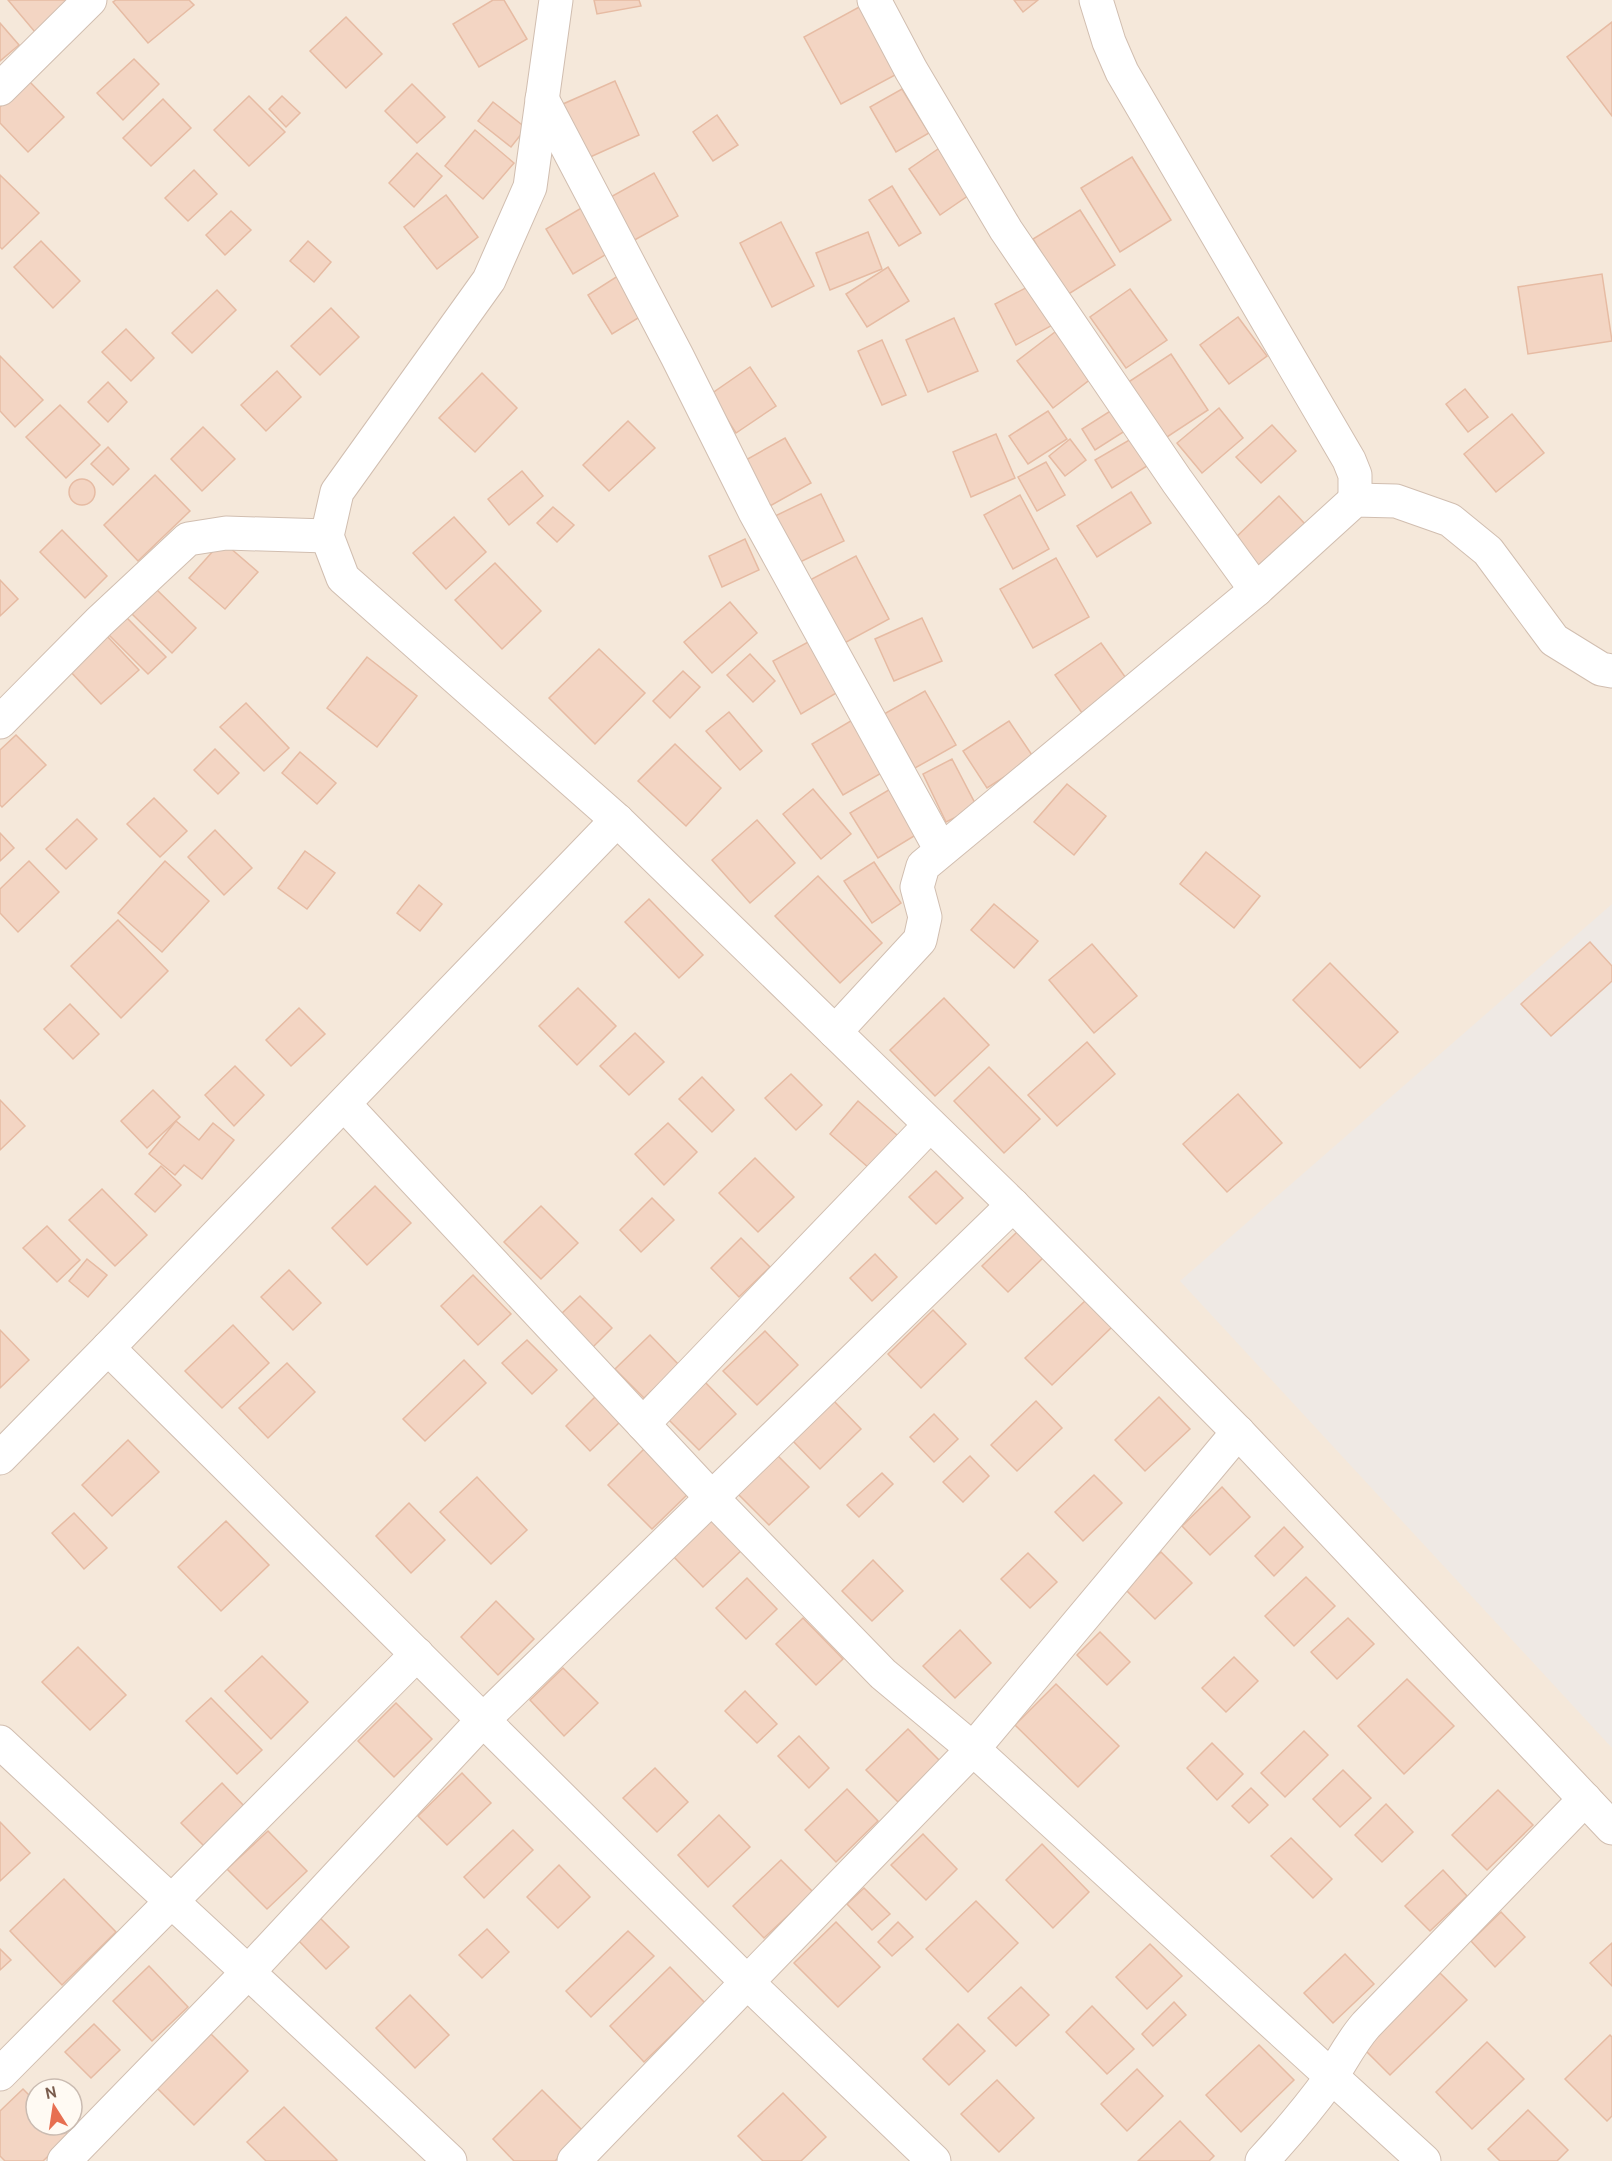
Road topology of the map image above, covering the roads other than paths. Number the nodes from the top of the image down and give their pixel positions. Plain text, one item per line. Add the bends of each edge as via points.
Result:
1 (90, 0) edge
2 (556, 0) edge
3 (874, 0) edge
4 (1096, 0) edge
5 (0, 89) edge
6 (542, 99) junction
7 (1355, 500) junction
8 (327, 536) junction
9 (1256, 590) junction
10 (1612, 671) edge
11 (0, 722) edge
12 (617, 820) junction
13 (941, 850) junction
14 (835, 1032) junction
15 (344, 1104) junction
16 (930, 1125) junction
17 (1013, 1205) junction
18 (108, 1348) junction
19 (643, 1424) junction
20 (1238, 1431) junction
21 (0, 1458) edge
22 (711, 1498) junction
23 (417, 1654) junction
24 (483, 1720) junction
25 (0, 1742) edge
26 (973, 1749) junction
27 (1584, 1799) junction
28 (1612, 1828) edge
29 (172, 1902) junction
30 (249, 1971) junction
31 (748, 1983) junction
32 (0, 2074) edge
33 (1331, 2077) junction
34 (64, 2161) edge
35 (450, 2161) edge
36 (574, 2161) edge
37 (934, 2161) edge
38 (1262, 2161) edge
39 (1424, 2161) edge

1 - 5 street
2 - 6 street
3 - 9 street via 1006,230
4 - 7 street via 1122,72 1349,460 1355,475
6 - 8 street via 530,187 489,280 337,492
6 - 13 street via 754,512
7 - 9 street
7 - 10 street via 1396,501 1450,520 1488,551 1554,640 1601,669
8 - 11 street via 226,532 188,539
8 - 12 street via 343,578
9 - 13 street
12 - 14 street
12 - 15 street
13 - 14 street via 923,866 917,887 925,916 920,940
14 - 16 street
15 - 18 street
15 - 19 street
16 - 17 street
16 - 19 street
17 - 20 street
17 - 22 street
18 - 21 street
18 - 23 street
19 - 22 street
20 - 26 street
20 - 27 street
22 - 24 street
22 - 26 street via 883,1674
23 - 24 street
23 - 29 street
24 - 30 street
24 - 31 street
25 - 29 street
26 - 31 street
26 - 33 street
27 - 28 street
27 - 33 street via 1366,2025
29 - 30 street
29 - 32 street
30 - 34 street
30 - 35 street
31 - 36 street
31 - 37 street
33 - 38 street via 1299,2121
33 - 39 street

